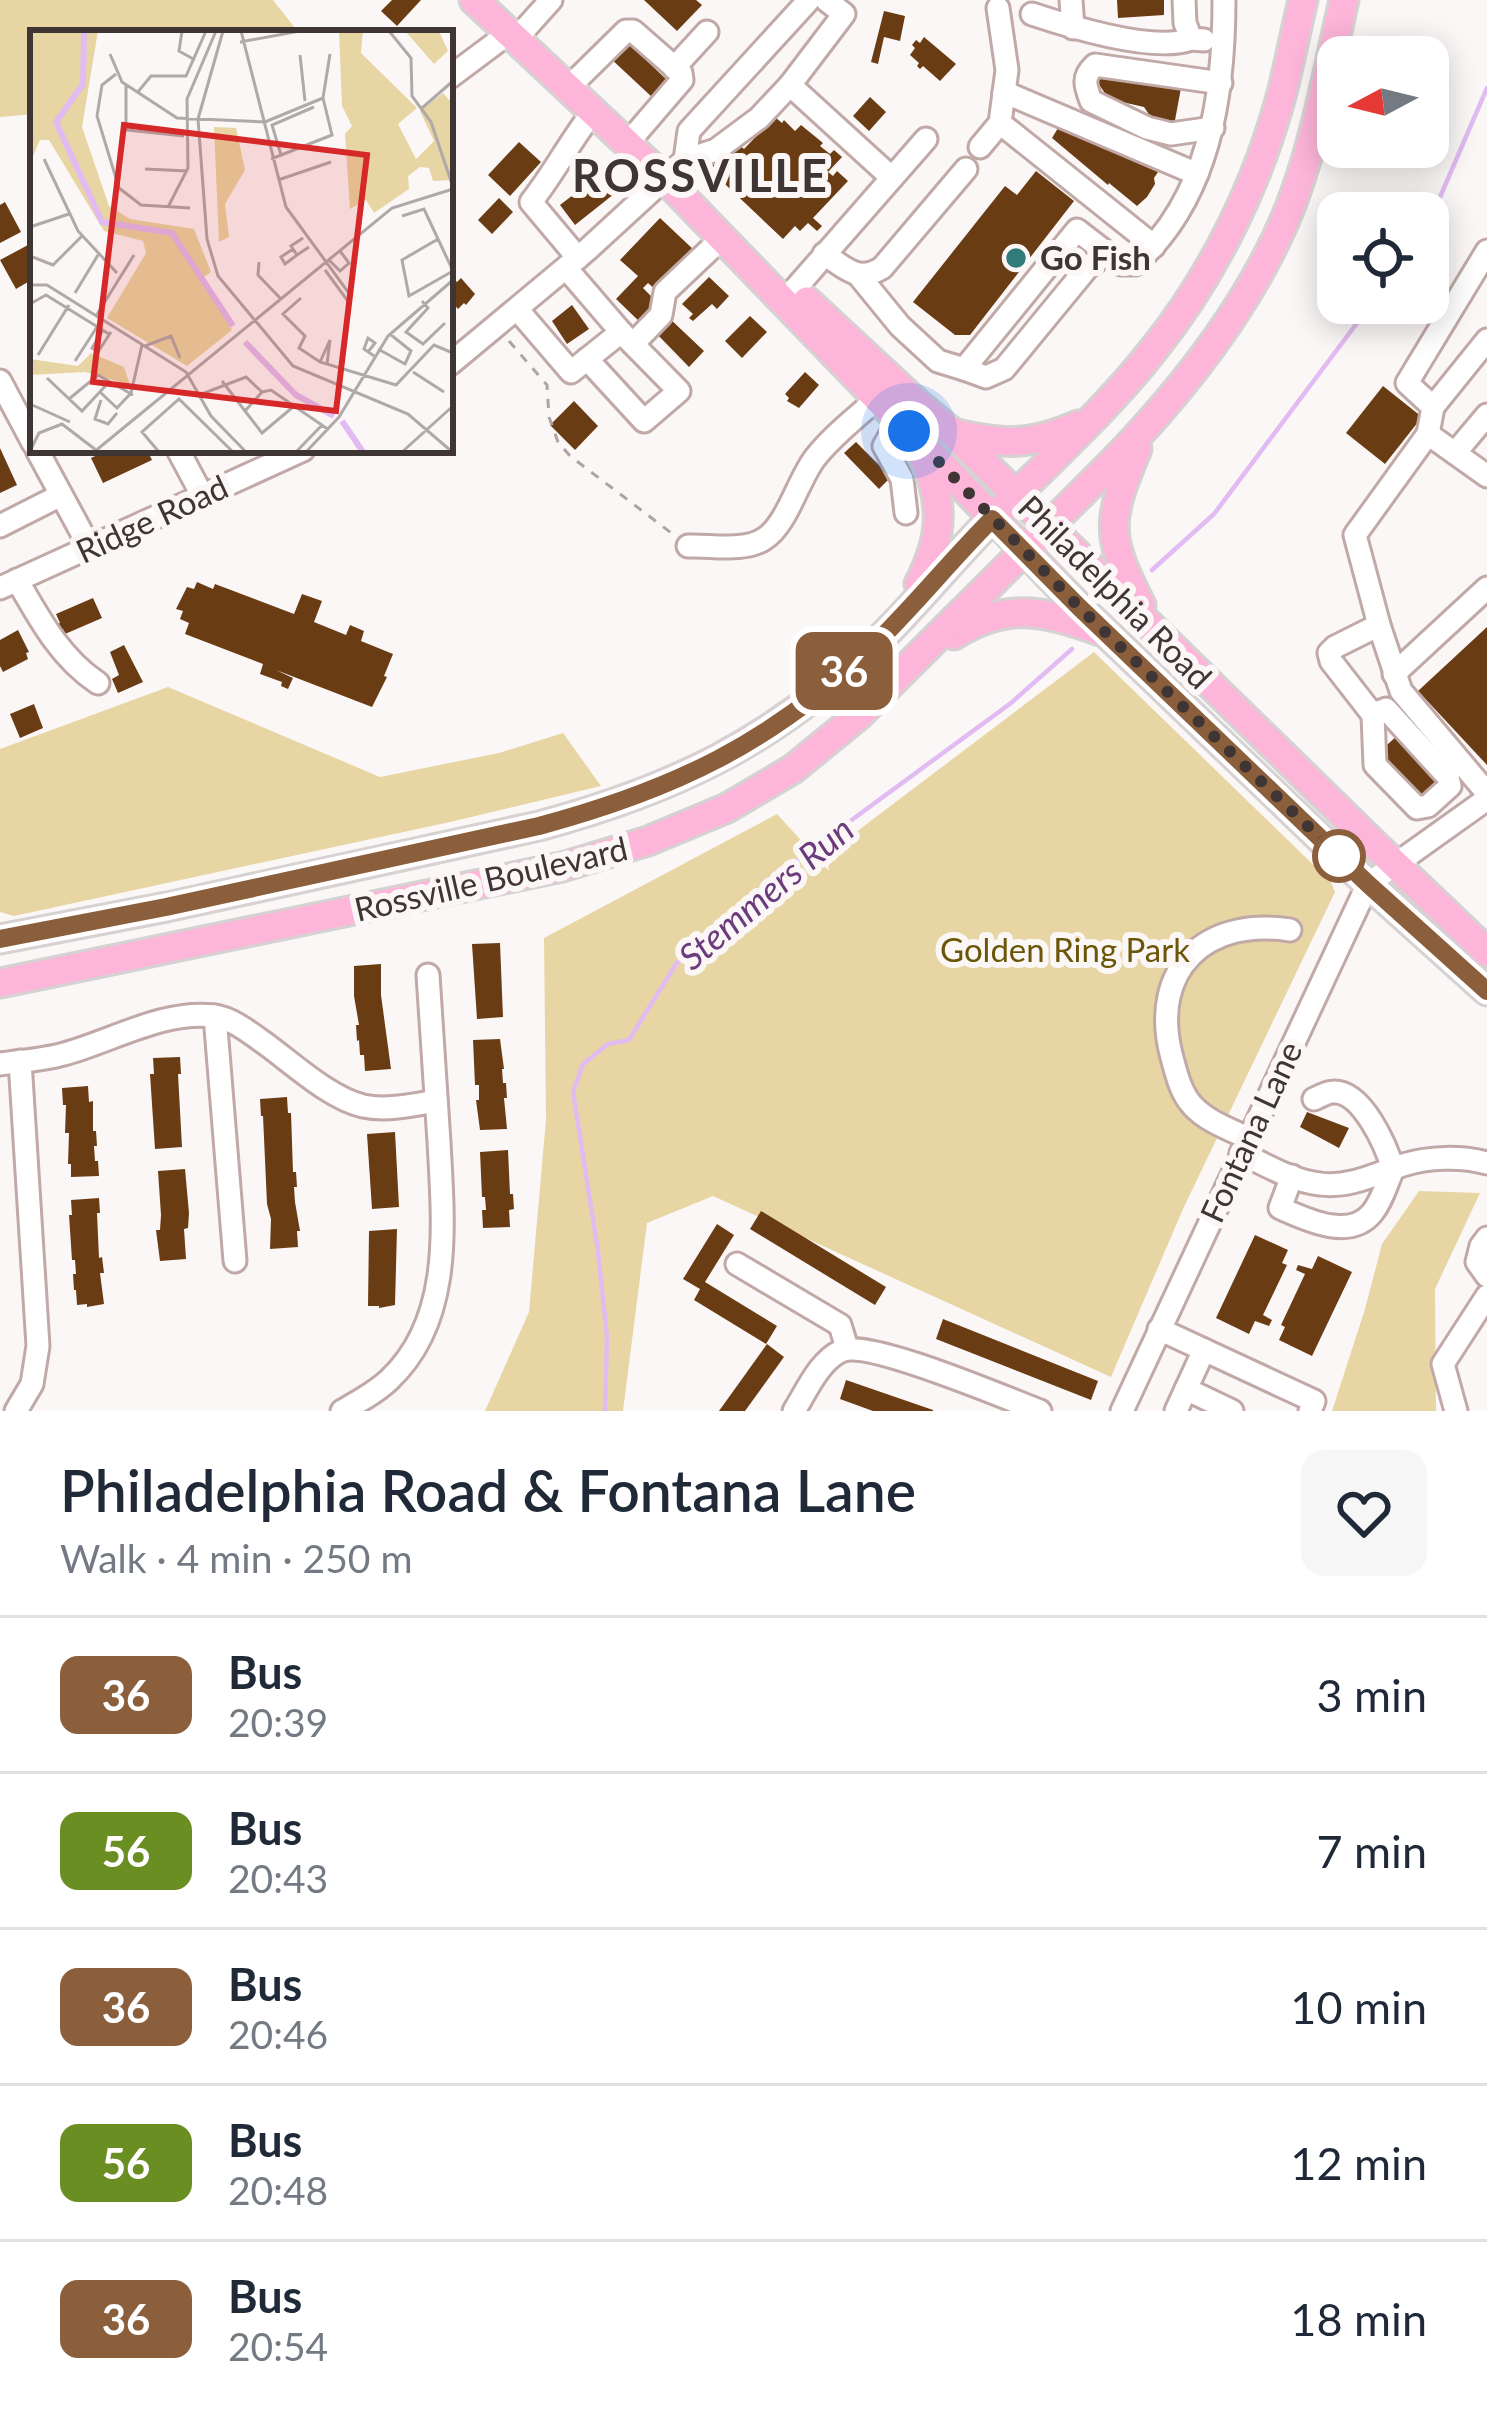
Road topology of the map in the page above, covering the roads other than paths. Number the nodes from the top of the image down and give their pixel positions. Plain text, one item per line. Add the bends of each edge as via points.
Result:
1 (474, 0) edge
2 (551, 0) edge
3 (808, 0) edge
4 (826, 0) edge
5 (1071, 0) edge
6 (1184, 0) edge
7 (1224, 0) edge
8 (1303, 0) edge
9 (1344, 0) edge
10 (998, 8) dead end
11 (1032, 14) dead end
12 (1073, 28) junction
13 (707, 32) dead end
14 (512, 36) junction
15 (1191, 39) junction
16 (1224, 42) junction
17 (674, 68) junction
18 (453, 75) edge
19 (1221, 82) junction
20 (790, 85) junction
21 (568, 88) junction
22 (1004, 92) junction
23 (593, 112) junction
24 (1000, 123) junction
25 (1213, 128) junction
26 (926, 139) dead end
27 (627, 144) junction
28 (980, 147) dead end
29 (966, 169) dead end
30 (675, 170) junction
31 (1197, 174) junction
32 (892, 178) junction
33 (726, 243) junction
34 (1150, 250) junction
35 (1487, 251) edge
36 (1107, 253) junction
37 (824, 254) junction
38 (572, 263) junction
39 (860, 277) junction
40 (794, 290) junction
41 (509, 316) junction
42 (627, 338) junction
43 (1487, 340) edge
44 (587, 359) junction
45 (453, 362) edge
46 (964, 369) junction
47 (0, 381) edge
48 (878, 398) junction
49 (1433, 407) junction
50 (1487, 415) edge
51 (1087, 422) junction
52 (904, 426) junction
53 (1145, 429) junction
54 (952, 433) junction
55 (1428, 434) junction
56 (30, 438) edge
57 (38, 453) edge
58 (180, 453) edge
59 (296, 453) edge
60 (1455, 454) junction
61 (1487, 476) edge
62 (1016, 494) junction
63 (61, 495) junction
64 (202, 495) junction
65 (906, 513) dead end
66 (992, 519) junction
67 (0, 526) edge
68 (1049, 526) junction
69 (688, 545) road end
70 (90, 548) junction
71 (1023, 551) junction
72 (8, 584) edge
73 (1487, 588) edge
74 (904, 615) junction
75 (1379, 625) junction
76 (1154, 630) junction
77 (1107, 634) junction
78 (910, 663) junction
79 (1394, 674) junction
80 (98, 683) dead end
81 (1389, 708) junction
82 (1487, 796) edge
83 (1394, 864) junction
84 (1368, 884) junction
85 (1290, 930) dead end
86 (0, 939) edge
87 (1487, 952) edge
88 (428, 975) dead end
89 (0, 983) edge
90 (1487, 991) edge
91 (215, 1016) junction
92 (10, 1063) edge
93 (1314, 1099) dead end
94 (436, 1101) junction
95 (1244, 1145) junction
96 (1487, 1162) edge
97 (1393, 1168) junction
98 (1292, 1176) junction
99 (1487, 1238) edge
100 (235, 1261) dead end
101 (737, 1264) dead end
102 (1487, 1276) edge
103 (1483, 1310) edge
104 (1160, 1329) junction
105 (847, 1348) junction
106 (1204, 1349) junction
107 (1186, 1389) junction
108 (16, 1411) edge
109 (342, 1411) edge
110 (794, 1411) edge
111 (1040, 1411) edge
112 (1122, 1411) edge
113 (1176, 1411) edge
114 (1232, 1411) edge
115 (1310, 1411) edge
116 (1456, 1411) edge

1 - 14 main road, Philadelphia Road
2 - 14 street
3 - 30 street via 689,131
4 - 20 street via 844,14
5 - 12 street
6 - 15 street
7 - 16 street
8 - 51 main road, Rossville Boulevard via 1282,92 1238,214 1157,346
9 - 53 main road, Rossville Boulevard via 1306,161 1278,236 1236,310
10 - 22 street
11 - 12 street
12 - 15 street via 1169,45
13 - 17 street
14 - 18 street
14 - 21 main road, Philadelphia Road
15 - 16 street
16 - 19 street
17 - 21 street via 626,31
17 - 27 street via 682,80
19 - 25 street
19 - 25 street via 1095,65 1084,83 1091,100 1148,128
20 - 30 street via 716,150
20 - 32 street
21 - 23 main road, Philadelphia Road
22 - 24 street
22 - 31 street
23 - 27 main road, Philadelphia Road
23 - 38 street via 531,202
24 - 28 street
24 - 34 street
25 - 31 street
26 - 32 street
27 - 30 main road, Philadelphia Road
29 - 39 street via 882,268
30 - 33 main road, Philadelphia Road
30 - 38 street
31 - 34 street
32 - 37 street
33 - 40 main road, Philadelphia Road
33 - 42 street via 665,292 661,315
33 - 48 main road, Philadelphia Road
34 - 36 street via 1135,264
35 - 49 street via 1408,383
36 - 46 street via 1004,369 986,376
36 - 46 street via 1077,230
37 - 39 street
37 - 40 street
38 - 41 street
38 - 42 street
39 - 46 street via 938,361
40 - 54 main road, Philadelphia Road
41 - 44 street via 571,372
41 - 45 street
42 - 44 street
42 - 44 street via 679,391 644,421
43 - 49 street
47 - 56 street
48 - 52 main road, Philadelphia Road
48 - 69 street via 817,455 764,540
49 - 55 street
50 - 60 street
51 - 54 main road via 1023,442
51 - 62 main road, Rossville Boulevard
52 - 65 street via 884,446 902,479
52 - 66 main road, Philadelphia Road
52 - 74 main road via 932,476 939,515 934,555
53 - 68 main road, Rossville Boulevard
53 - 76 main road via 1113,518 1118,560
54 - 62 main road, Philadelphia Road
55 - 60 street
55 - 75 street via 1355,535
57 - 63 street
58 - 64 street
59 - 64 street, Ridge Road
60 - 61 street
62 - 66 main road, Rossville Boulevard
62 - 68 main road, Philadelphia Road
63 - 67 street
63 - 70 street
64 - 70 street, Ridge Road
66 - 71 main road, Philadelphia Road
66 - 74 main road, Rossville Boulevard
68 - 71 main road, Rossville Boulevard
68 - 76 main road, Philadelphia Road
70 - 72 street, Ridge Road
71 - 77 main road, Philadelphia Road
71 - 78 main road, Rossville Boulevard
72 - 80 street
73 - 79 street
74 - 86 main road, Rossville Boulevard via 770,730 646,793 539,826
75 - 79 street
75 - 81 street via 1329,653
76 - 83 main road, Philadelphia Road
77 - 78 main road via 1056,616 1000,614
77 - 84 main road, Philadelphia Road
78 - 89 main road, Rossville Boulevard via 781,777 618,852
79 - 81 street
81 - 82 street
82 - 83 street, Fontana Lane
83 - 84 street, Fontana Lane
83 - 87 main road, Philadelphia Road
84 - 90 main road, Philadelphia Road
84 - 95 street, Fontana Lane
85 - 95 street via 1242,928 1211,940 1185,962 1168,994 1166,1032 1182,1090
88 - 94 street
91 - 92 street via 178,1018
91 - 94 street via 349,1101 375,1108
91 - 100 street
92 - 108 street via 38,1346 32,1384
93 - 97 street via 1330,1091 1361,1107
94 - 109 street via 444,1234 436,1293 407,1358
95 - 98 street
95 - 104 street, Fontana Lane
96 - 97 street
97 - 98 street via 1332,1185
97 - 98 street via 1370,1216 1322,1227 1280,1208
99 - 102 street via 1477,1262
101 - 105 street via 840,1324
103 - 116 street via 1444,1364
104 - 106 street
104 - 112 street, Fontana Lane
105 - 110 street via 826,1363
105 - 111 street
106 - 107 street
106 - 115 street via 1314,1401
107 - 113 street
107 - 114 street

